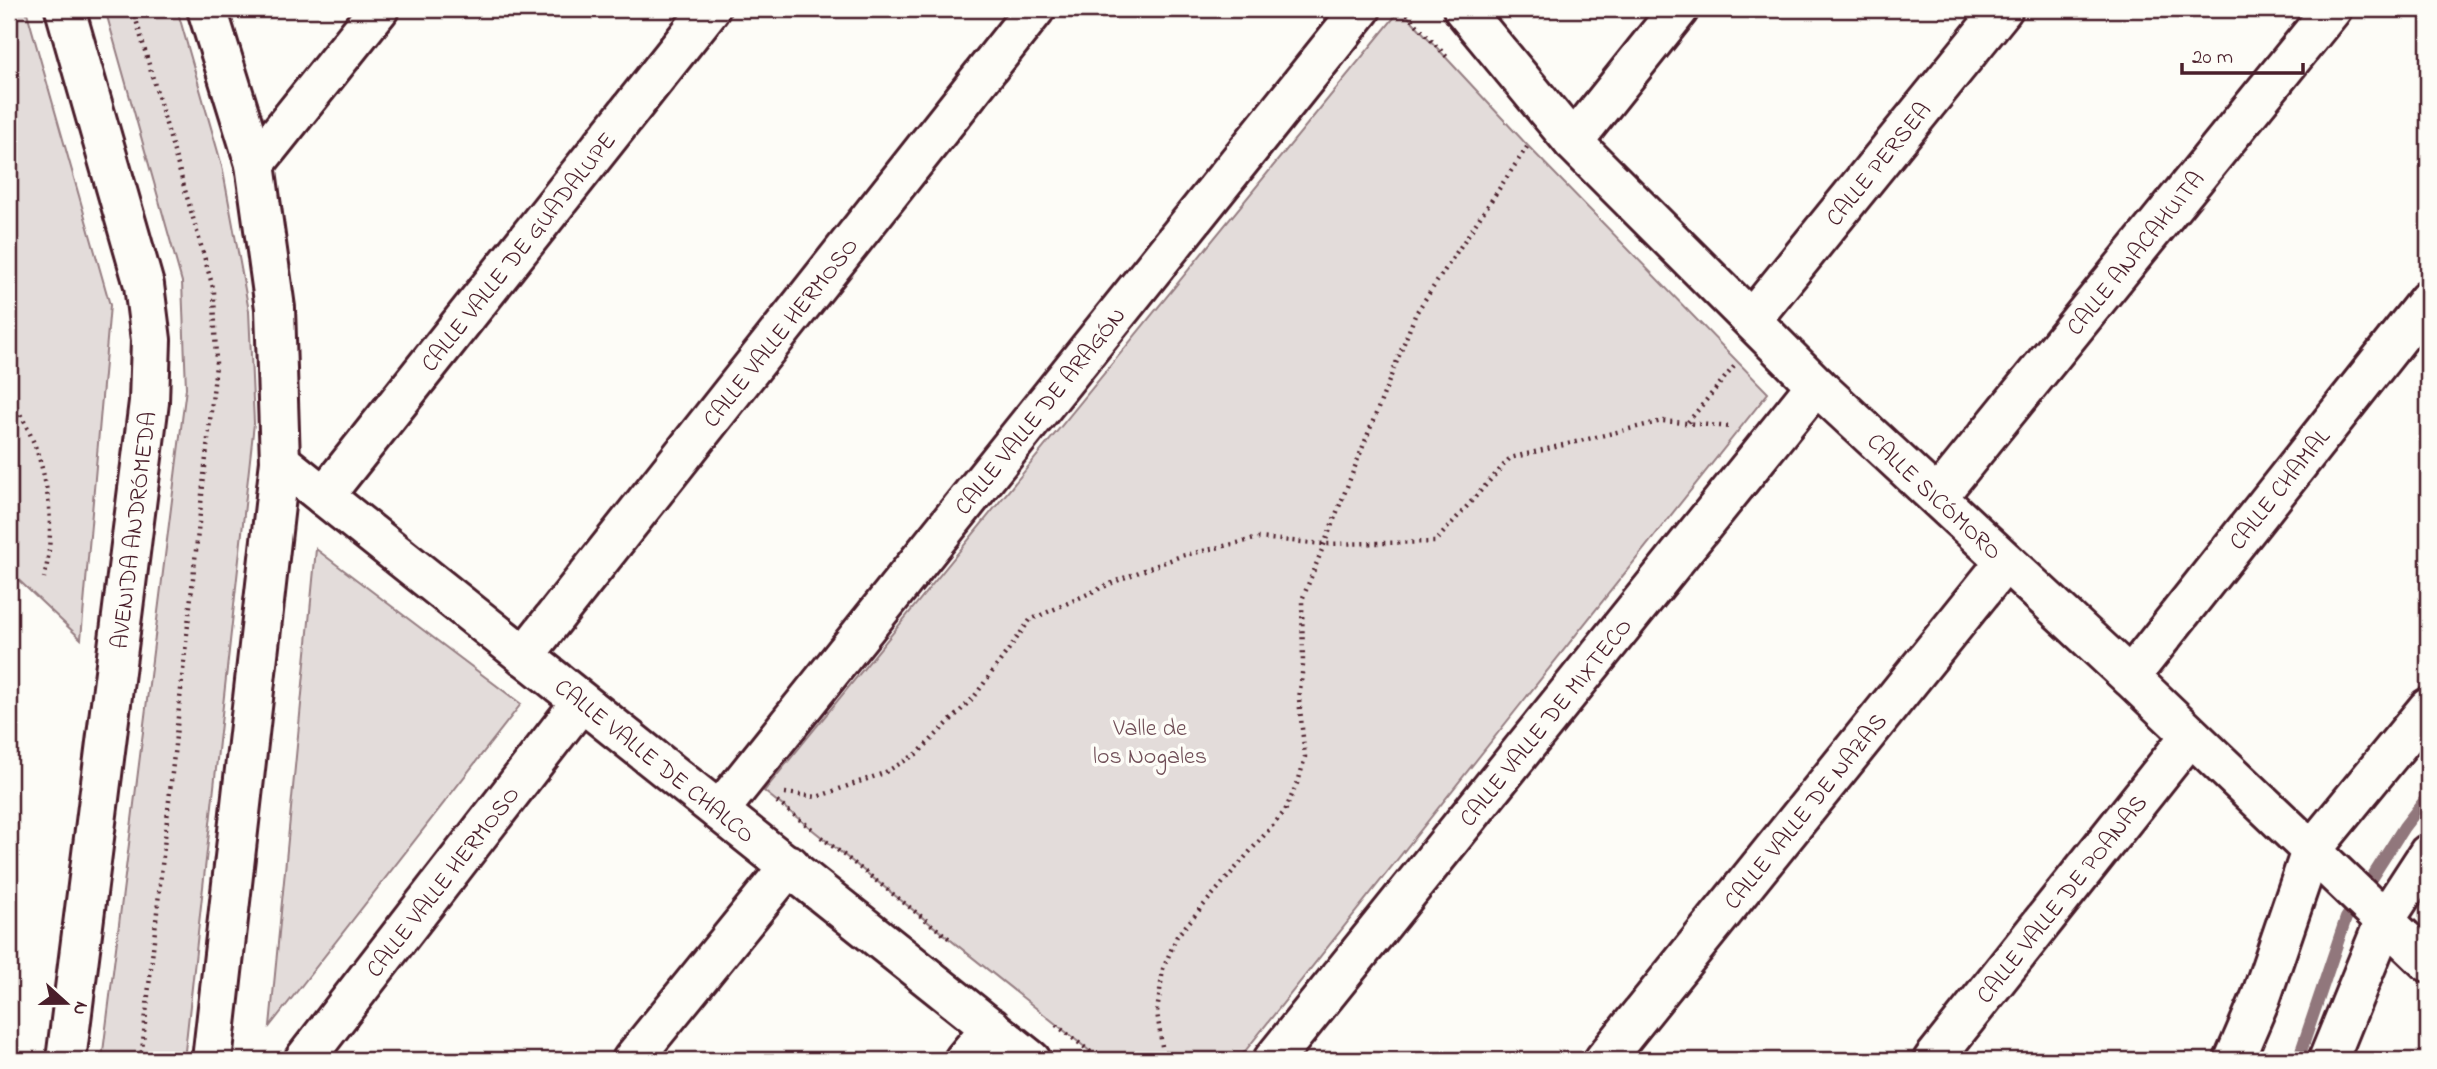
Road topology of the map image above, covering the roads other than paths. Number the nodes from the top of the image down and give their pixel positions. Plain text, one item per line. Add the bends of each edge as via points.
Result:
1 (65, 9) edge
2 (207, 9) edge
3 (379, 9) edge
4 (710, 9) edge
5 (1035, 9) edge
6 (1462, 9) edge
7 (1679, 9) edge
8 (2003, 9) edge
9 (2332, 9) edge
10 (1377, 14) edge
11 (1573, 142) junction
12 (255, 164) junction
13 (2428, 300) edge
14 (1752, 319) junction
15 (1816, 384) junction
16 (280, 461) junction
17 (324, 496) junction
18 (1938, 496) junction
19 (2005, 562) junction
20 (524, 656) junction
21 (2130, 677) junction
22 (581, 702) junction
23 (2428, 708) edge
24 (2190, 736) junction
25 (719, 811) junction
26 (2428, 854) edge
27 (2321, 861) junction
28 (790, 865) junction
29 (2378, 914) junction
30 (2428, 962) edge
31 (990, 1027) junction
32 (66, 1060) edge
33 (212, 1060) edge
34 (304, 1060) edge
35 (632, 1060) edge
36 (964, 1060) edge
37 (1031, 1060) edge
38 (1273, 1060) edge
39 (1604, 1060) edge
40 (1933, 1060) edge
41 (2234, 1060) edge
42 (2328, 1060) edge

1 - 32 street, AVENIDA ANDRÓMEDA via 145,285 151,340 149,401
2 - 12 street
3 - 12 street
4 - 17 street, CALLE VALLE DE GUADALUPE
5 - 20 street, CALLE VALLE HERMOSO
6 - 11 street, CALLE SICÓMORO
7 - 11 street
8 - 14 street, CALLE PERSEA
9 - 18 street, CALLE ANACAHUITA
10 - 25 street, CALLE VALLE DE ARAGÓN
11 - 14 street, CALLE SICÓMORO
12 - 16 street via 275,308
13 - 21 street, CALLE CHAMAL
14 - 15 street, CALLE SICÓMORO
15 - 18 street, CALLE SICÓMORO
15 - 38 street, CALLE VALLE DE MIXTECO
16 - 17 street, CALLE VALLE DE CHALCO
16 - 33 street
17 - 20 street, CALLE VALLE DE CHALCO
18 - 19 street, CALLE SICÓMORO
19 - 21 street, CALLE SICÓMORO
19 - 39 street, CALLE VALLE DE NAZAS
20 - 22 street, CALLE VALLE DE CHALCO
21 - 24 street, CALLE SICÓMORO
22 - 25 street, CALLE VALLE DE CHALCO
22 - 34 street, CALLE VALLE HERMOSO
23 - 27 street
24 - 27 street, CALLE SICÓMORO
24 - 40 street, CALLE VALLE DE POANAS
25 - 28 street, CALLE VALLE DE CHALCO
26 - 29 street
27 - 29 street, CALLE SICÓMORO
27 - 41 street
28 - 31 street, CALLE VALLE DE CHALCO
28 - 35 street
29 - 30 street, CALLE SICÓMORO
29 - 42 street
31 - 36 street
31 - 37 street, CALLE VALLE DE CHALCO

